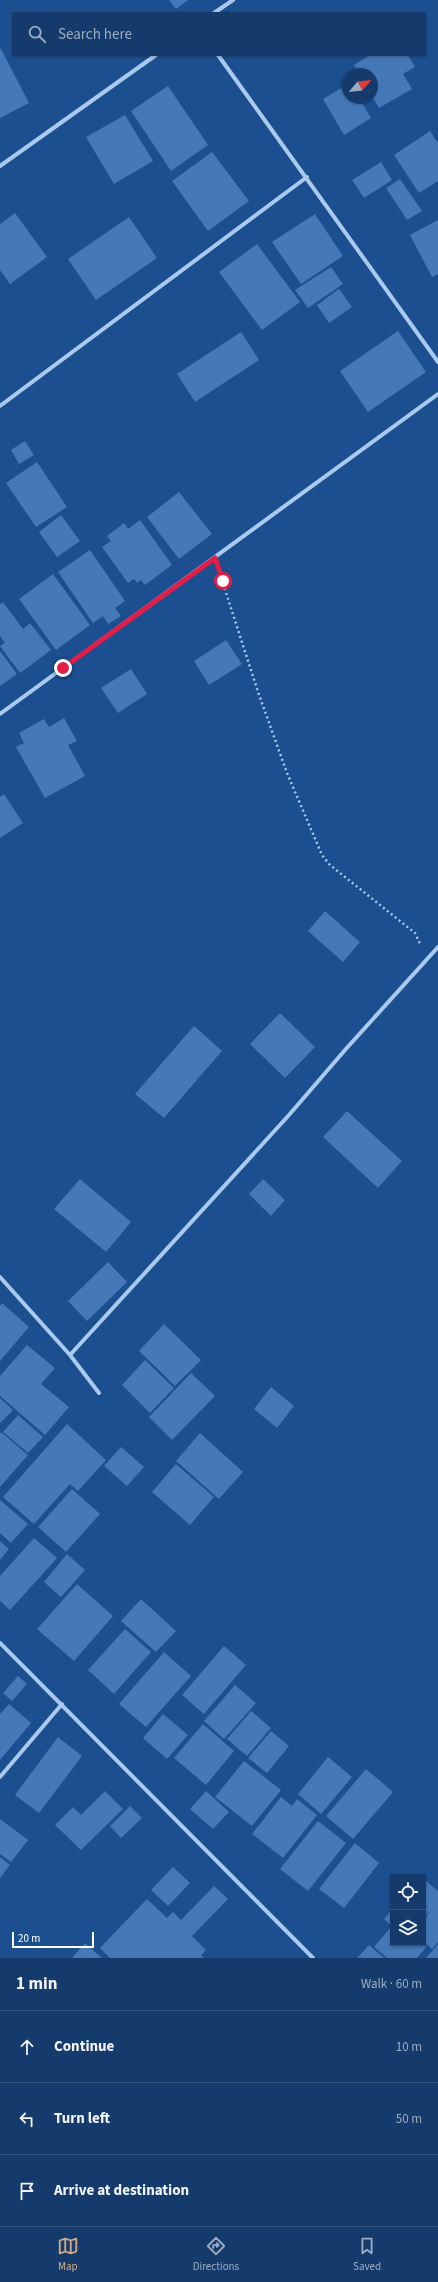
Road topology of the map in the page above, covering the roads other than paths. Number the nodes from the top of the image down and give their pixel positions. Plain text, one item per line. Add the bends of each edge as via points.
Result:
1 (233, 0) edge
2 (215, 12) edge
3 (155, 56) edge
4 (219, 56) edge
5 (0, 166) edge
6 (307, 177) junction
7 (438, 362) edge
8 (438, 394) edge
9 (0, 406) edge
10 (0, 714) edge
11 (438, 947) edge
12 (0, 1277) edge
13 (70, 1355) junction
14 (99, 1393) dead end
15 (0, 1643) edge
16 (62, 1704) junction
17 (0, 1777) edge
18 (314, 1958) edge

1 - 2 street
3 - 5 street
4 - 6 street
6 - 7 street
6 - 9 street
8 - 10 street
11 - 13 street via 289,1116
12 - 13 street
13 - 14 street
15 - 16 street
16 - 17 street
16 - 18 street

